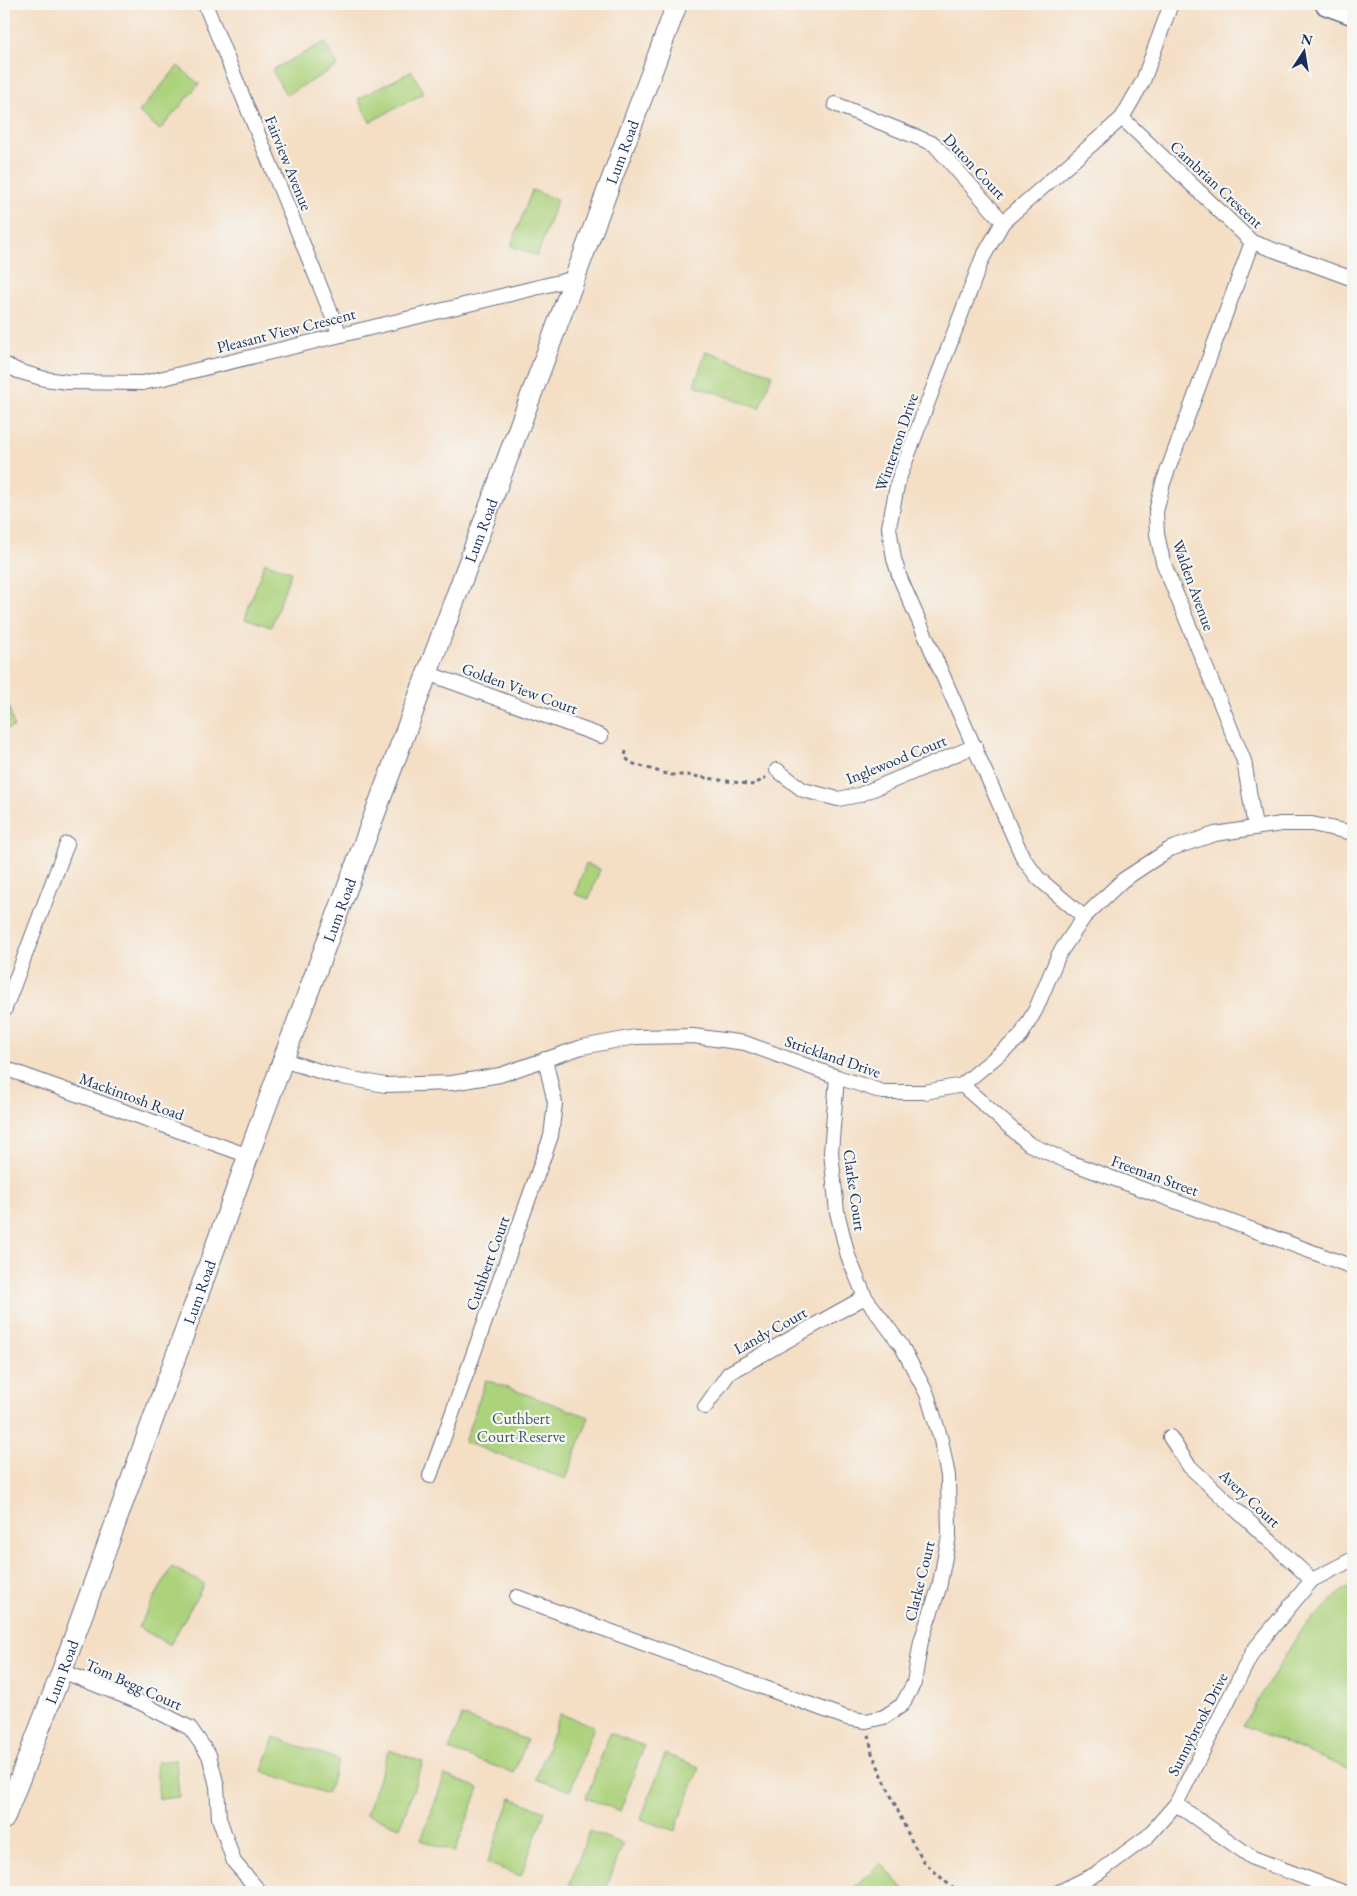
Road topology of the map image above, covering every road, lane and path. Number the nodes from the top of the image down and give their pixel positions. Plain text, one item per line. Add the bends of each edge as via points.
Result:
1 (205, 4) edge
2 (677, 4) edge
3 (1171, 4) edge
4 (1326, 4) edge
5 (1353, 14) edge
6 (835, 104) dead end
7 (1122, 118) junction
8 (1003, 222) junction
9 (1252, 242) junction
10 (576, 278) junction
11 (1353, 279) edge
12 (340, 335) junction
13 (4, 364) edge
14 (427, 673) junction
15 (601, 736) dead end
16 (975, 746) junction
17 (626, 752) dead end
18 (777, 770) joint
19 (1255, 826) junction
20 (1353, 833) edge
21 (67, 844) dead end
22 (1084, 917) junction
23 (4, 1011) edge
24 (545, 1059) junction
25 (283, 1060) junction
26 (4, 1068) edge
27 (837, 1077) junction
28 (962, 1086) junction
29 (249, 1156) junction
30 (1353, 1267) edge
31 (865, 1297) junction
32 (705, 1407) dead end
33 (1170, 1437) dead end
34 (430, 1476) dead end
35 (1353, 1558) edge
36 (1312, 1580) junction
37 (517, 1597) dead end
38 (62, 1671) junction
39 (866, 1721) junction
40 (1176, 1804) junction
41 (6, 1808) edge
42 (260, 1892) edge
43 (957, 1892) edge
44 (1059, 1892) edge
45 (1343, 1892) edge

1 - 12 street, Fairview Avenue
2 - 10 street, Lum Road
3 - 7 street, Winterton Drive via 1143,81
4 - 5 main road
6 - 8 street, Duton Court via 934,144
7 - 8 street, Winterton Drive
7 - 9 street, Cambrian Crescent
8 - 16 street, Winterton Drive via 982,259 898,481 889,526 900,578
9 - 11 street, Cambrian Crescent
9 - 19 street, Walden Avenue via 1163,484 1156,512 1163,562 1244,761
10 - 12 street, Pleasant View Crescent
10 - 14 street, Lum Road
12 - 13 street, Pleasant View Crescent via 143,383 45,379
14 - 15 street, Golden View Court
14 - 25 street, Lum Road
16 - 18 street, Inglewood Court via 859,795 838,799 803,790
16 - 22 street, Winterton Drive via 1023,858 1038,878
17 - 18 path via 625,757 631,764 670,775 754,785
19 - 20 street via 1312,824
19 - 22 street via 1214,834 1170,849 1123,880
21 - 23 street
22 - 28 street via 1059,954 1036,1009 1020,1037
24 - 25 street, Strickland Drive via 500,1075 452,1084 385,1085 332,1075
24 - 27 street, Strickland Drive via 582,1046 635,1037 693,1036 745,1043
24 - 34 street, Cuthbert Court via 554,1103 551,1136
25 - 29 street, Lum Road
26 - 29 street, Mackintosh Road
27 - 28 street, Strickland Drive via 883,1092 925,1092
27 - 31 street, Clarke Court via 830,1152 837,1212 848,1256
28 - 30 street, Freeman Street via 1029,1144 1069,1162
29 - 38 street, Lum Road
31 - 32 street, Landy Court via 729,1373
31 - 39 street, Clarke Court via 900,1345 927,1394 948,1476 948,1536 939,1588 921,1641 914,1683 902,1705 884,1717
33 - 36 street, Avery Court via 1189,1466
35 - 36 street, Sunnybrook Drive
36 - 40 street, Sunnybrook Drive via 1253,1651
37 - 39 street, Clarke Court via 818,1708
38 - 41 street, Lum Road
38 - 42 street, Tom Begg Court via 139,1702 190,1728 209,1755 217,1786 219,1818 234,1862
39 - 43 path via 872,1753 910,1838 924,1862
40 - 44 street, Sunnybrook Drive via 1147,1837 1098,1873
40 - 45 street via 1253,1858

